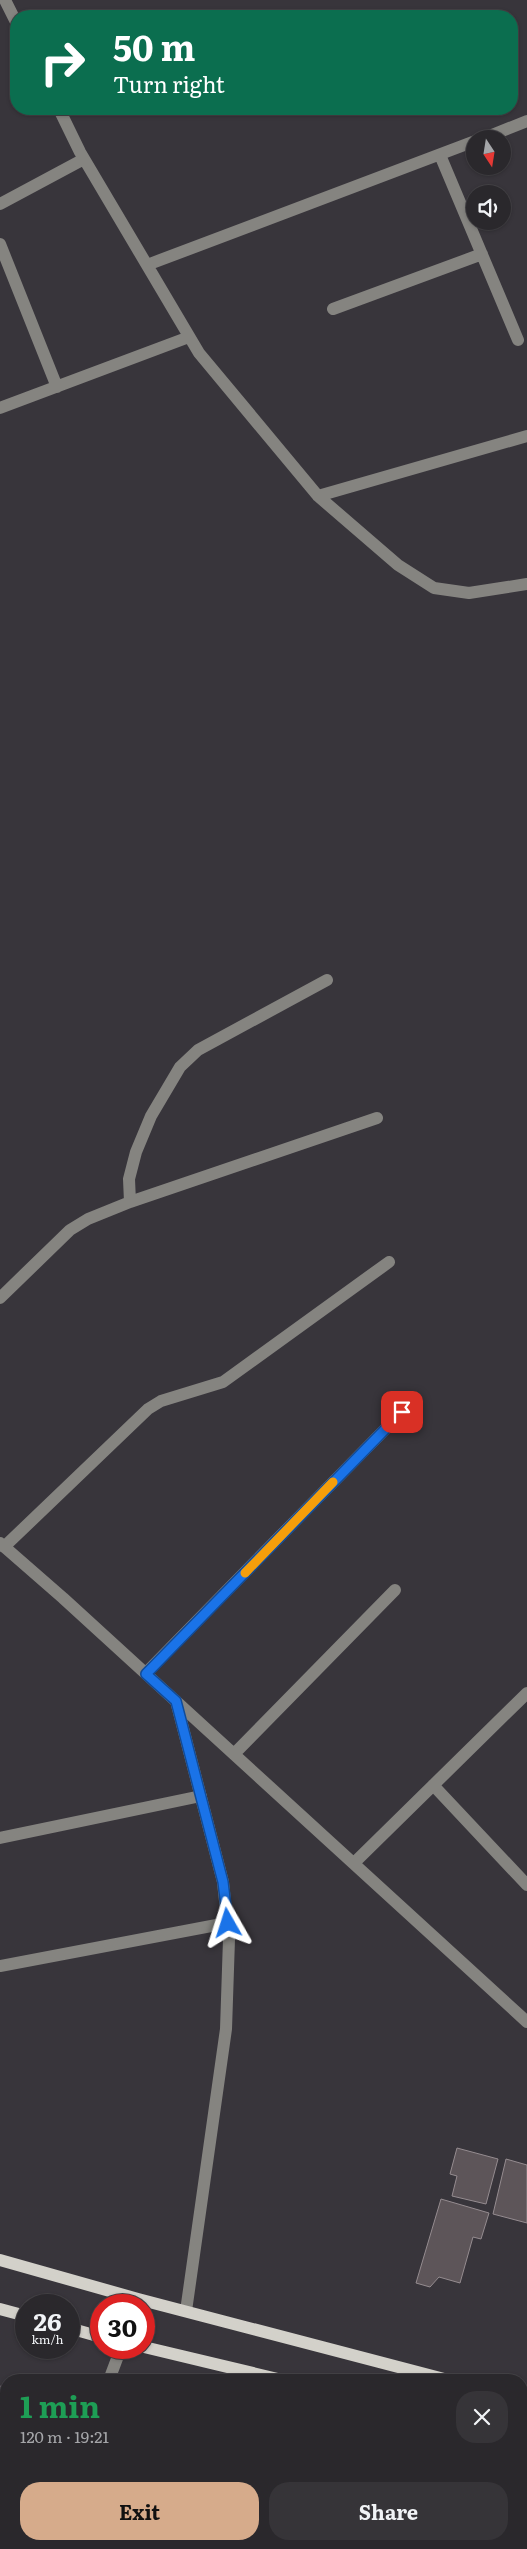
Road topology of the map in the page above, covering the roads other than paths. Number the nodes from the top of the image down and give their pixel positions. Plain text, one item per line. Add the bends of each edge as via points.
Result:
1 (62, 115) edge
2 (527, 121) edge
3 (504, 130) edge
4 (466, 145) edge
5 (440, 155) junction
6 (84, 159) junction
7 (0, 204) edge
8 (0, 244) edge
9 (482, 254) junction
10 (147, 265) junction
11 (333, 309) dead end
12 (189, 336) junction
13 (518, 340) dead end
14 (57, 387) junction
15 (0, 408) edge
16 (527, 436) edge
17 (318, 496) junction
18 (527, 584) edge
19 (326, 980) dead end
20 (377, 1118) dead end
21 (130, 1202) junction
22 (389, 1262) dead end
23 (0, 1298) edge
24 (402, 1412) dead end
25 (2, 1545) edge
26 (395, 1590) dead end
27 (146, 1674) junction
28 (527, 1693) edge
29 (176, 1701) junction
30 (234, 1754) junction
31 (434, 1785) junction
32 (201, 1796) junction
33 (0, 1838) edge
34 (354, 1863) junction
35 (527, 1885) edge
36 (228, 1923) junction
37 (0, 1966) edge
38 (527, 2022) edge
39 (0, 2260) edge
40 (111, 2294) edge
41 (155, 2305) edge
42 (0, 2309) edge
43 (186, 2311) junction
44 (15, 2313) edge
45 (155, 2350) edge
46 (117, 2359) edge
47 (111, 2374) edge
48 (257, 2374) edge
49 (425, 2374) edge

1 - 6 street
2 - 3 street
4 - 5 street
5 - 9 street
5 - 10 street
6 - 7 street
6 - 10 street
8 - 14 street
9 - 11 street
9 - 13 street
10 - 12 street
12 - 14 street
12 - 17 street via 199,353
14 - 15 street
16 - 17 street
17 - 18 street via 398,565 434,588 468,594
19 - 21 street via 198,1050 180,1067 151,1116 136,1152 129,1179
20 - 21 street
21 - 23 street via 70,1230
22 - 25 street via 224,1382 161,1401 148,1409
24 - 27 street
25 - 27 street
26 - 30 street
27 - 29 street
28 - 31 street
29 - 30 street
29 - 32 street
30 - 34 street
31 - 34 street
31 - 35 street
32 - 33 street
32 - 36 street via 223,1882
34 - 38 street
36 - 37 street
36 - 43 street via 226,2029
39 - 40 main road
41 - 43 main road
42 - 44 main road
43 - 49 main road
45 - 48 main road
46 - 47 street

